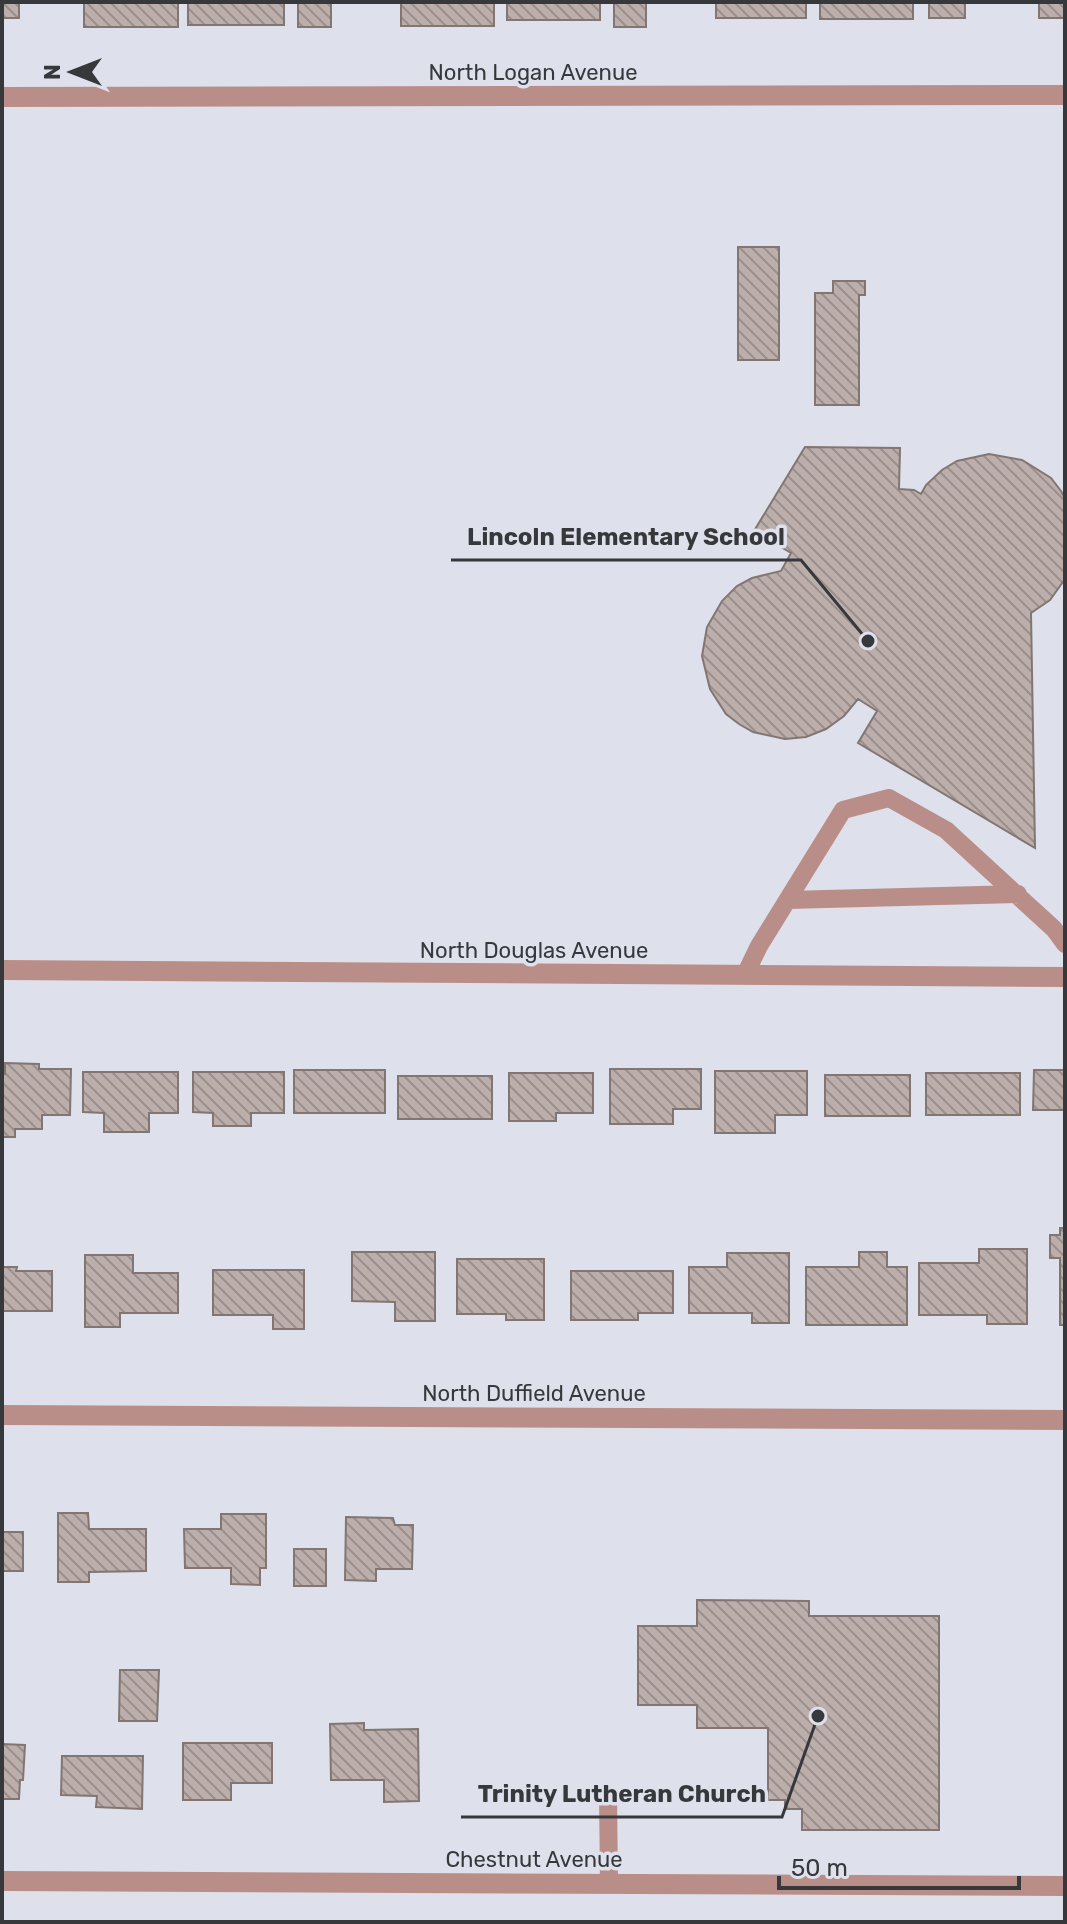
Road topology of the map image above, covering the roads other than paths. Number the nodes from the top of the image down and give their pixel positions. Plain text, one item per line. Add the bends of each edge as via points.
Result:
1 (1065, 95) edge
2 (2, 97) edge
3 (1018, 894) junction
4 (788, 900) junction
5 (1065, 944) edge
6 (2, 970) edge
7 (745, 975) junction
8 (1065, 977) edge
9 (2, 1415) edge
10 (1065, 1420) edge
11 (608, 1794) dead end
12 (2, 1881) edge
13 (609, 1884) junction
14 (1065, 1886) edge

1 - 2 street, North Logan Avenue
3 - 4 lane
3 - 4 lane via 946,830 889,798 843,810
3 - 5 lane
4 - 7 lane
6 - 7 street, North Douglas Avenue
7 - 8 street, North Douglas Avenue
9 - 10 street, North Duffield Avenue
11 - 13 lane
12 - 13 street, Chestnut Avenue
13 - 14 street, Chestnut Avenue

